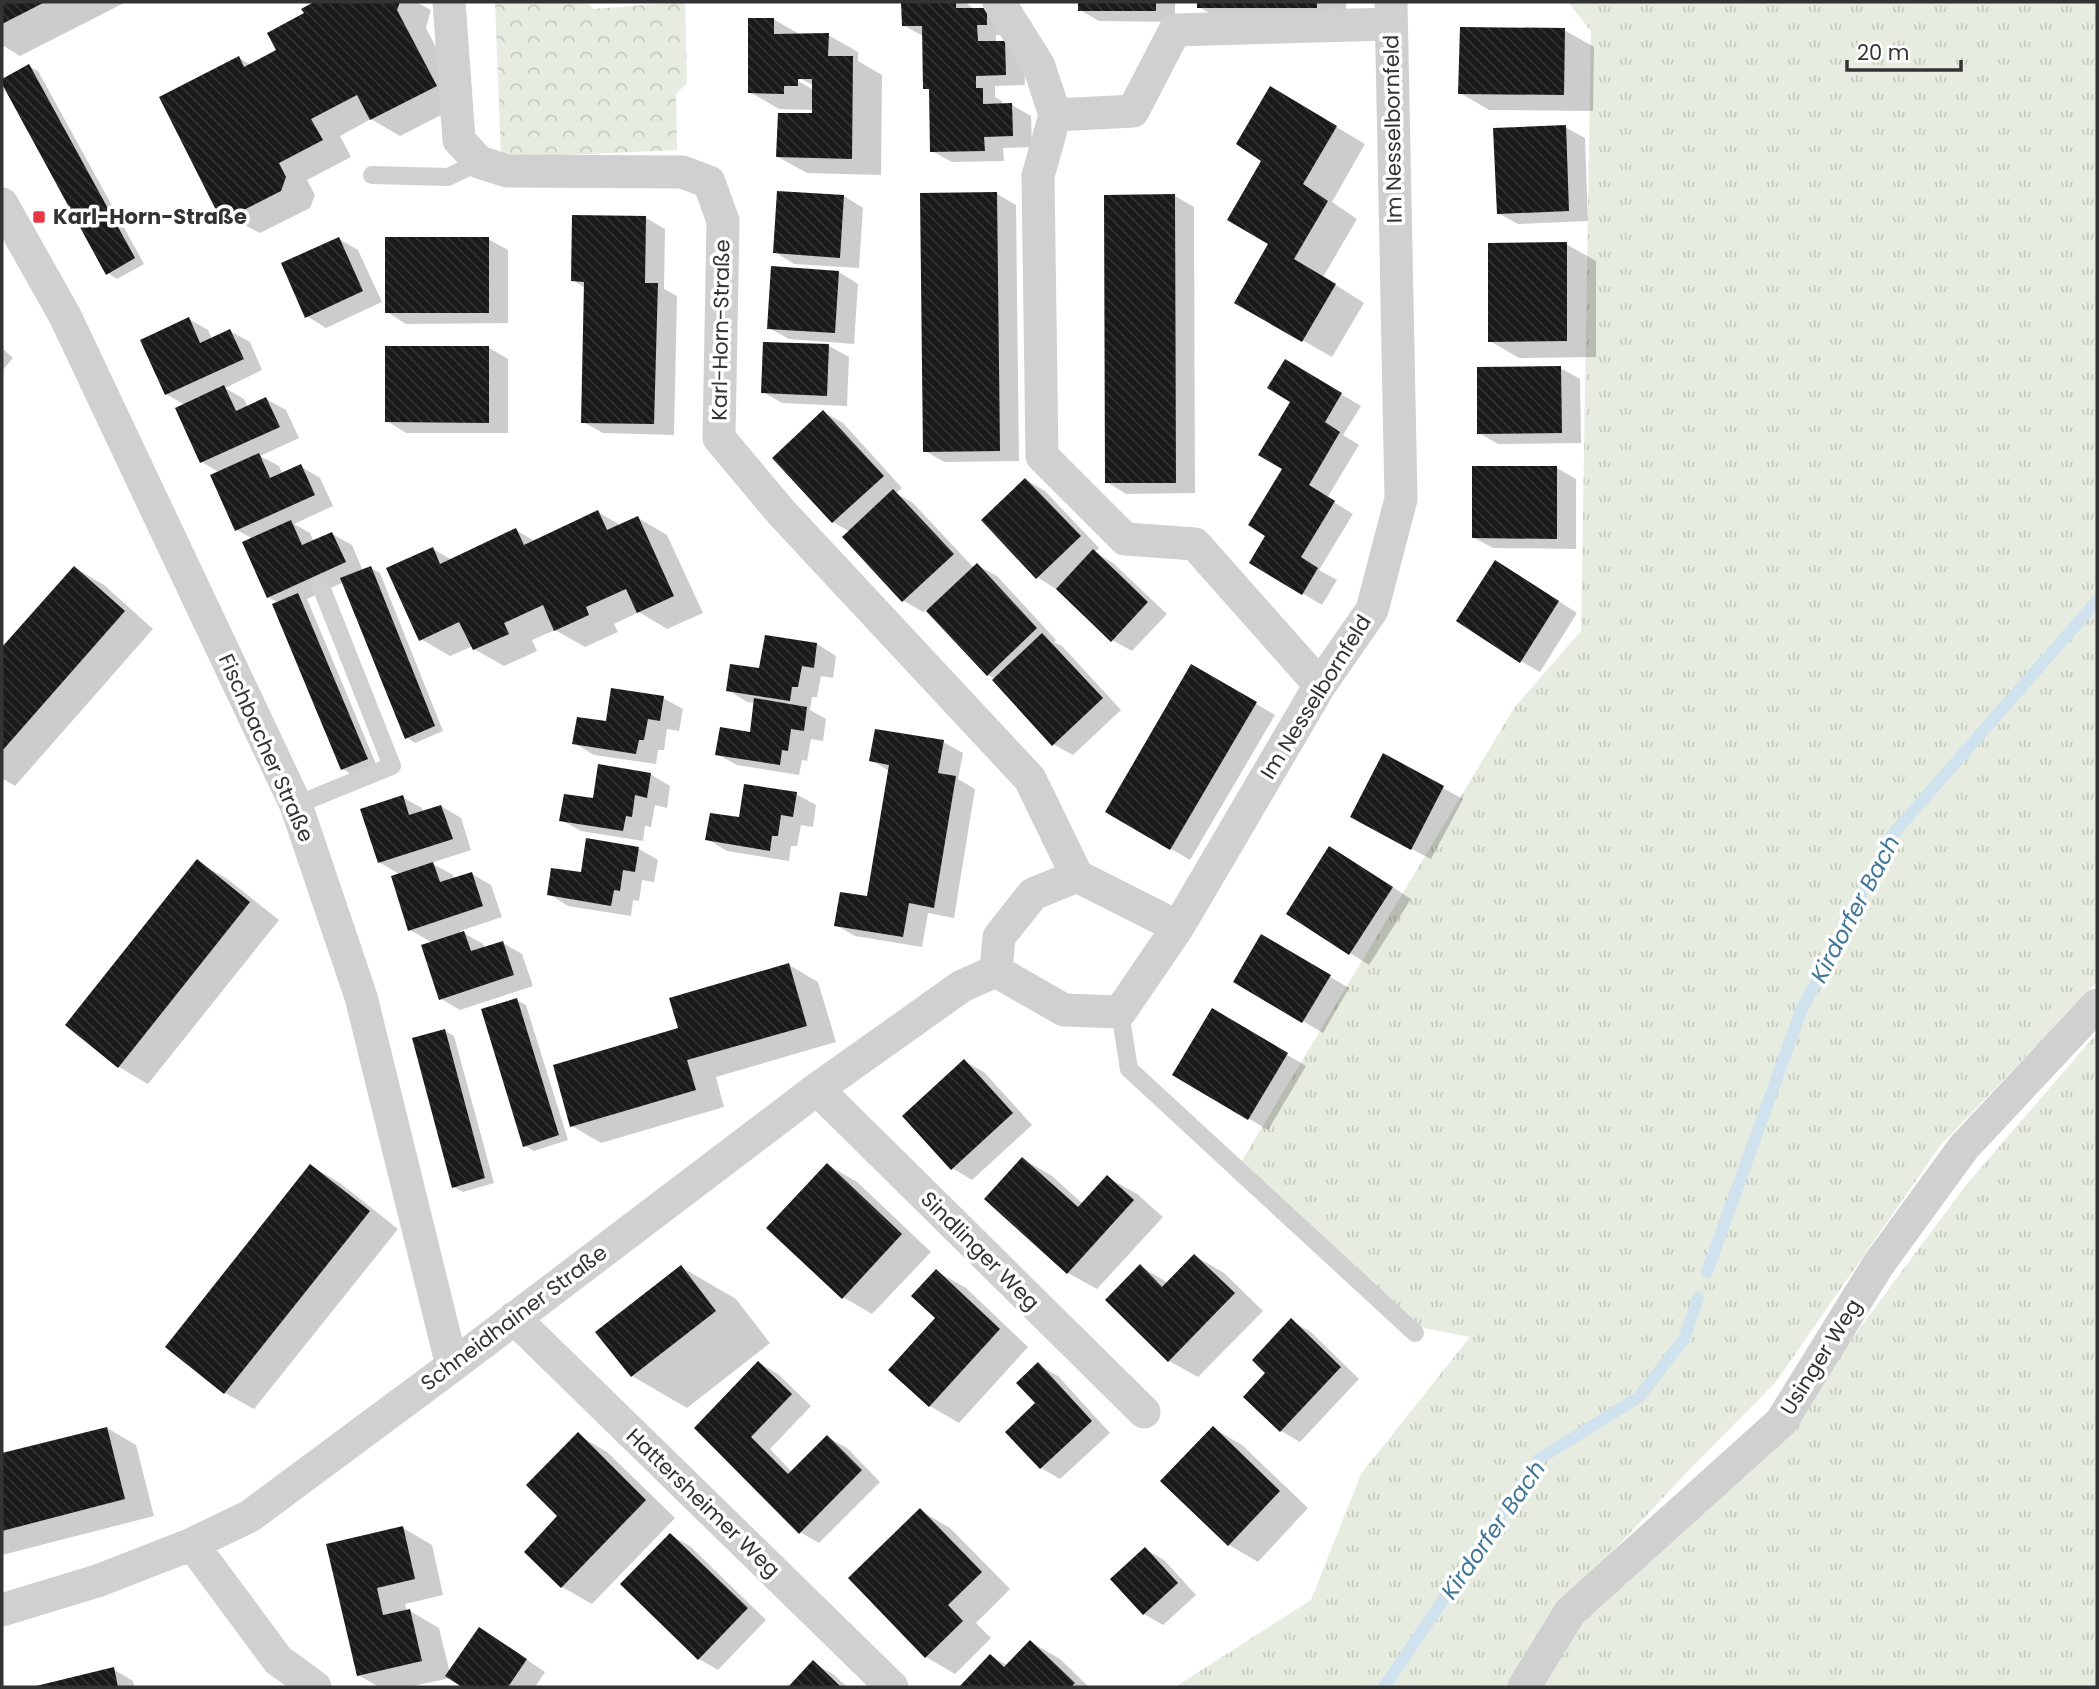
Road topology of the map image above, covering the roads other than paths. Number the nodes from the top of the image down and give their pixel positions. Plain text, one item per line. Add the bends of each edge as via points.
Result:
1 (449, 2) edge
2 (999, 2) edge
3 (1391, 13) edge
4 (1055, 115) junction
5 (479, 163) junction
6 (372, 175) dead end
7 (2, 204) edge
8 (320, 584) dead end
9 (1320, 685) junction
10 (296, 805) junction
11 (1077, 876) junction
12 (1178, 927) junction
13 (996, 971) junction
14 (2097, 1005) edge
15 (1120, 1012) junction
16 (817, 1089) junction
17 (514, 1318) junction
18 (1415, 1333) dead end
19 (452, 1366) junction
20 (1144, 1412) dead end
21 (192, 1544) junction
22 (2, 1610) edge
23 (315, 1687) edge
24 (892, 1687) edge
25 (1524, 1687) edge

1 - 5 street via 459,140
2 - 4 street via 1039,66
3 - 4 street via 1175,30 1133,111
3 - 9 street, Im Nesselbornfeld via 1401,499 1372,610
4 - 9 street via 1038,176 1042,456 1125,539 1195,544
5 - 6 lane via 448,177
5 - 11 street, Karl-Horn-Straße via 507,171 682,172 709,182 723,221 719,438 781,512 1030,779
7 - 10 street, Fischbacher Straße via 69,324
8 - 10 lane via 392,766
9 - 12 street, Im Nesselbornfeld
10 - 19 street, Fischbacher Straße via 361,997
11 - 12 street
11 - 13 street via 1033,894 999,937
12 - 15 street, Im Nesselbornfeld
13 - 15 street via 1063,1010
13 - 16 street, Schneidhainer Straße via 962,986
14 - 25 street, Usinger Weg via 1964,1147 1878,1265 1781,1422 1570,1612
15 - 18 lane via 1129,1069
16 - 17 street, Schneidhainer Straße
16 - 20 street, Sindlinger Weg
17 - 19 street, Schneidhainer Straße
17 - 24 street, Hattersheimer Weg
19 - 21 street, Schneidhainer Straße via 250,1516
21 - 22 street, Schneidhainer Straße via 97,1581
21 - 23 street via 278,1660

